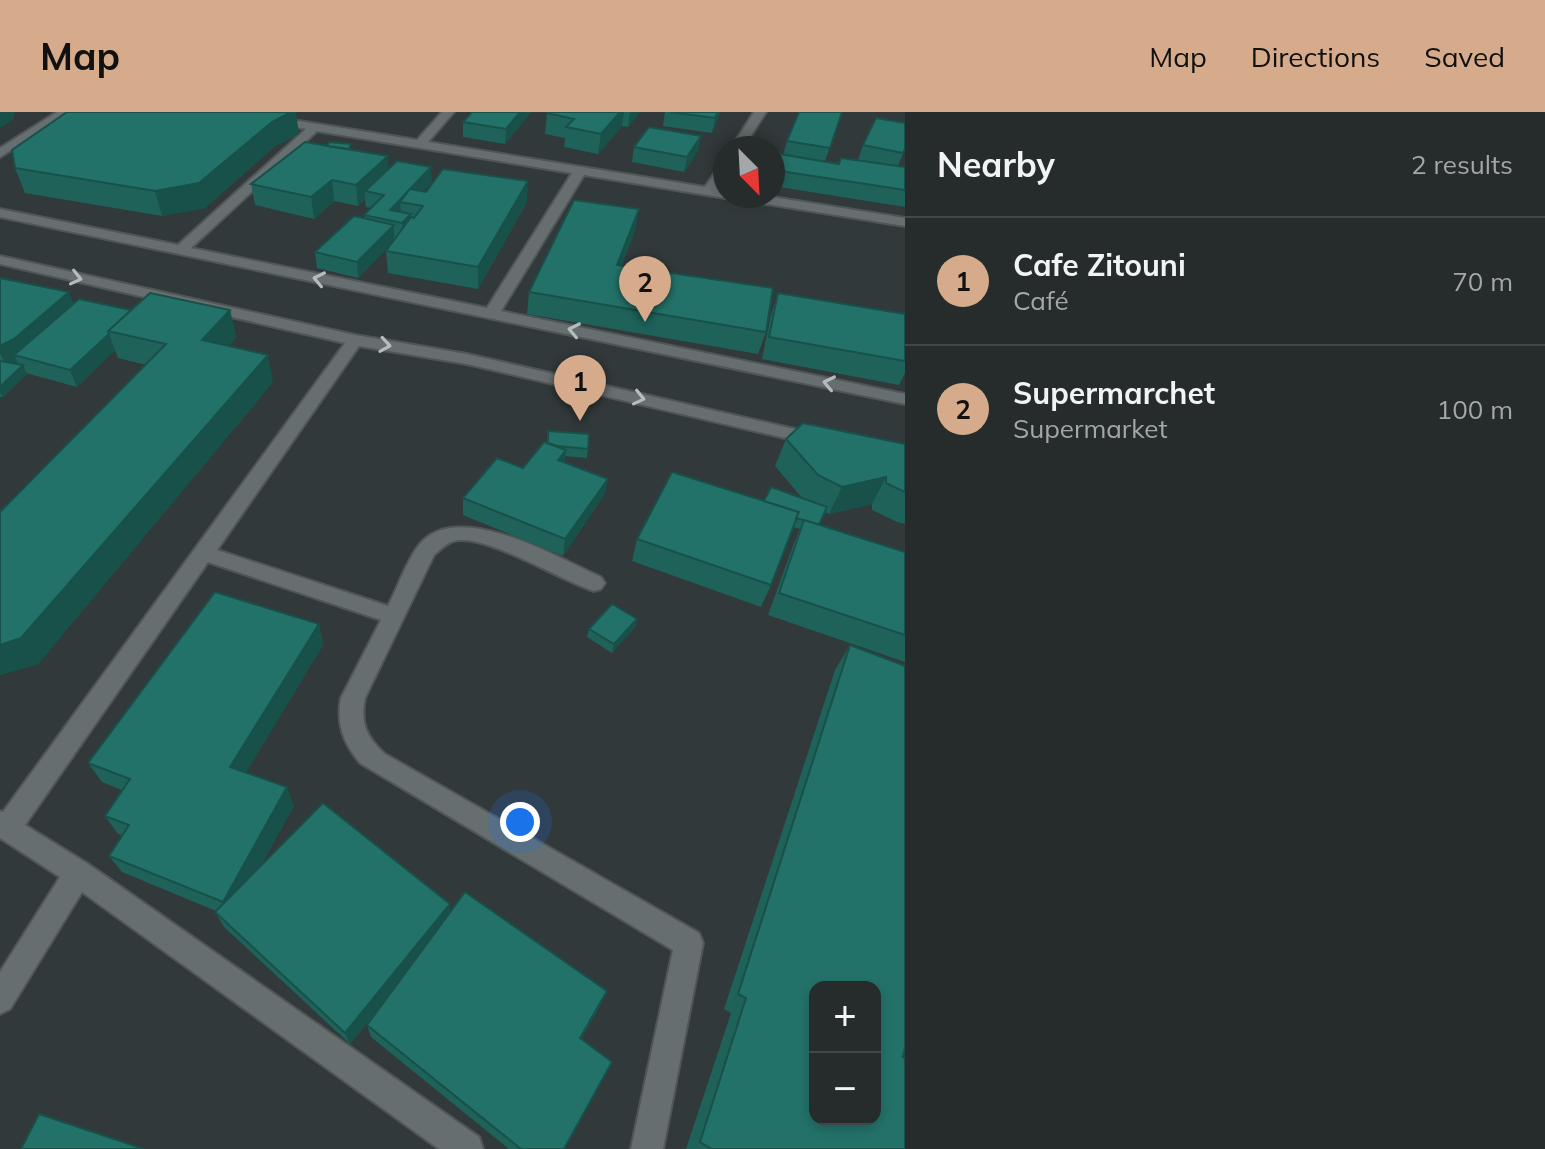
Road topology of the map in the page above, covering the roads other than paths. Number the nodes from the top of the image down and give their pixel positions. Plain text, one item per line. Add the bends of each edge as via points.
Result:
1 (65, 112) edge
2 (222, 112) edge
3 (448, 112) edge
4 (760, 112) edge
5 (315, 127) junction
6 (745, 136) edge
7 (421, 143) junction
8 (0, 153) edge
9 (580, 171) junction
10 (713, 185) edge
11 (709, 191) junction
12 (713, 192) edge
13 (785, 203) edge
14 (0, 213) edge
15 (905, 222) edge
16 (181, 250) junction
17 (0, 260) edge
18 (492, 313) junction
19 (355, 340) junction
20 (905, 399) edge
21 (830, 442) edge
22 (203, 553) junction
23 (594, 583) dead end
24 (393, 616) junction
25 (3, 826) edge
26 (78, 873) junction
27 (0, 999) edge
28 (467, 1149) edge
29 (647, 1149) edge

1 - 8 street
2 - 5 street
3 - 7 street
4 - 6 street
5 - 7 street
5 - 16 street
7 - 9 street
9 - 11 street
9 - 18 street
10 - 11 street
11 - 12 street
13 - 15 street
14 - 16 street
18 -> 16 street
17 -> 19 street
20 -> 18 street
19 -> 21 street via 467,359
19 - 22 street
22 - 24 street
22 - 25 street
23 - 24 street via 477,535 447,535 426,551
24 - 29 street via 353,698 349,715 361,749 689,943
25 - 26 street
26 - 27 street
26 - 28 street

